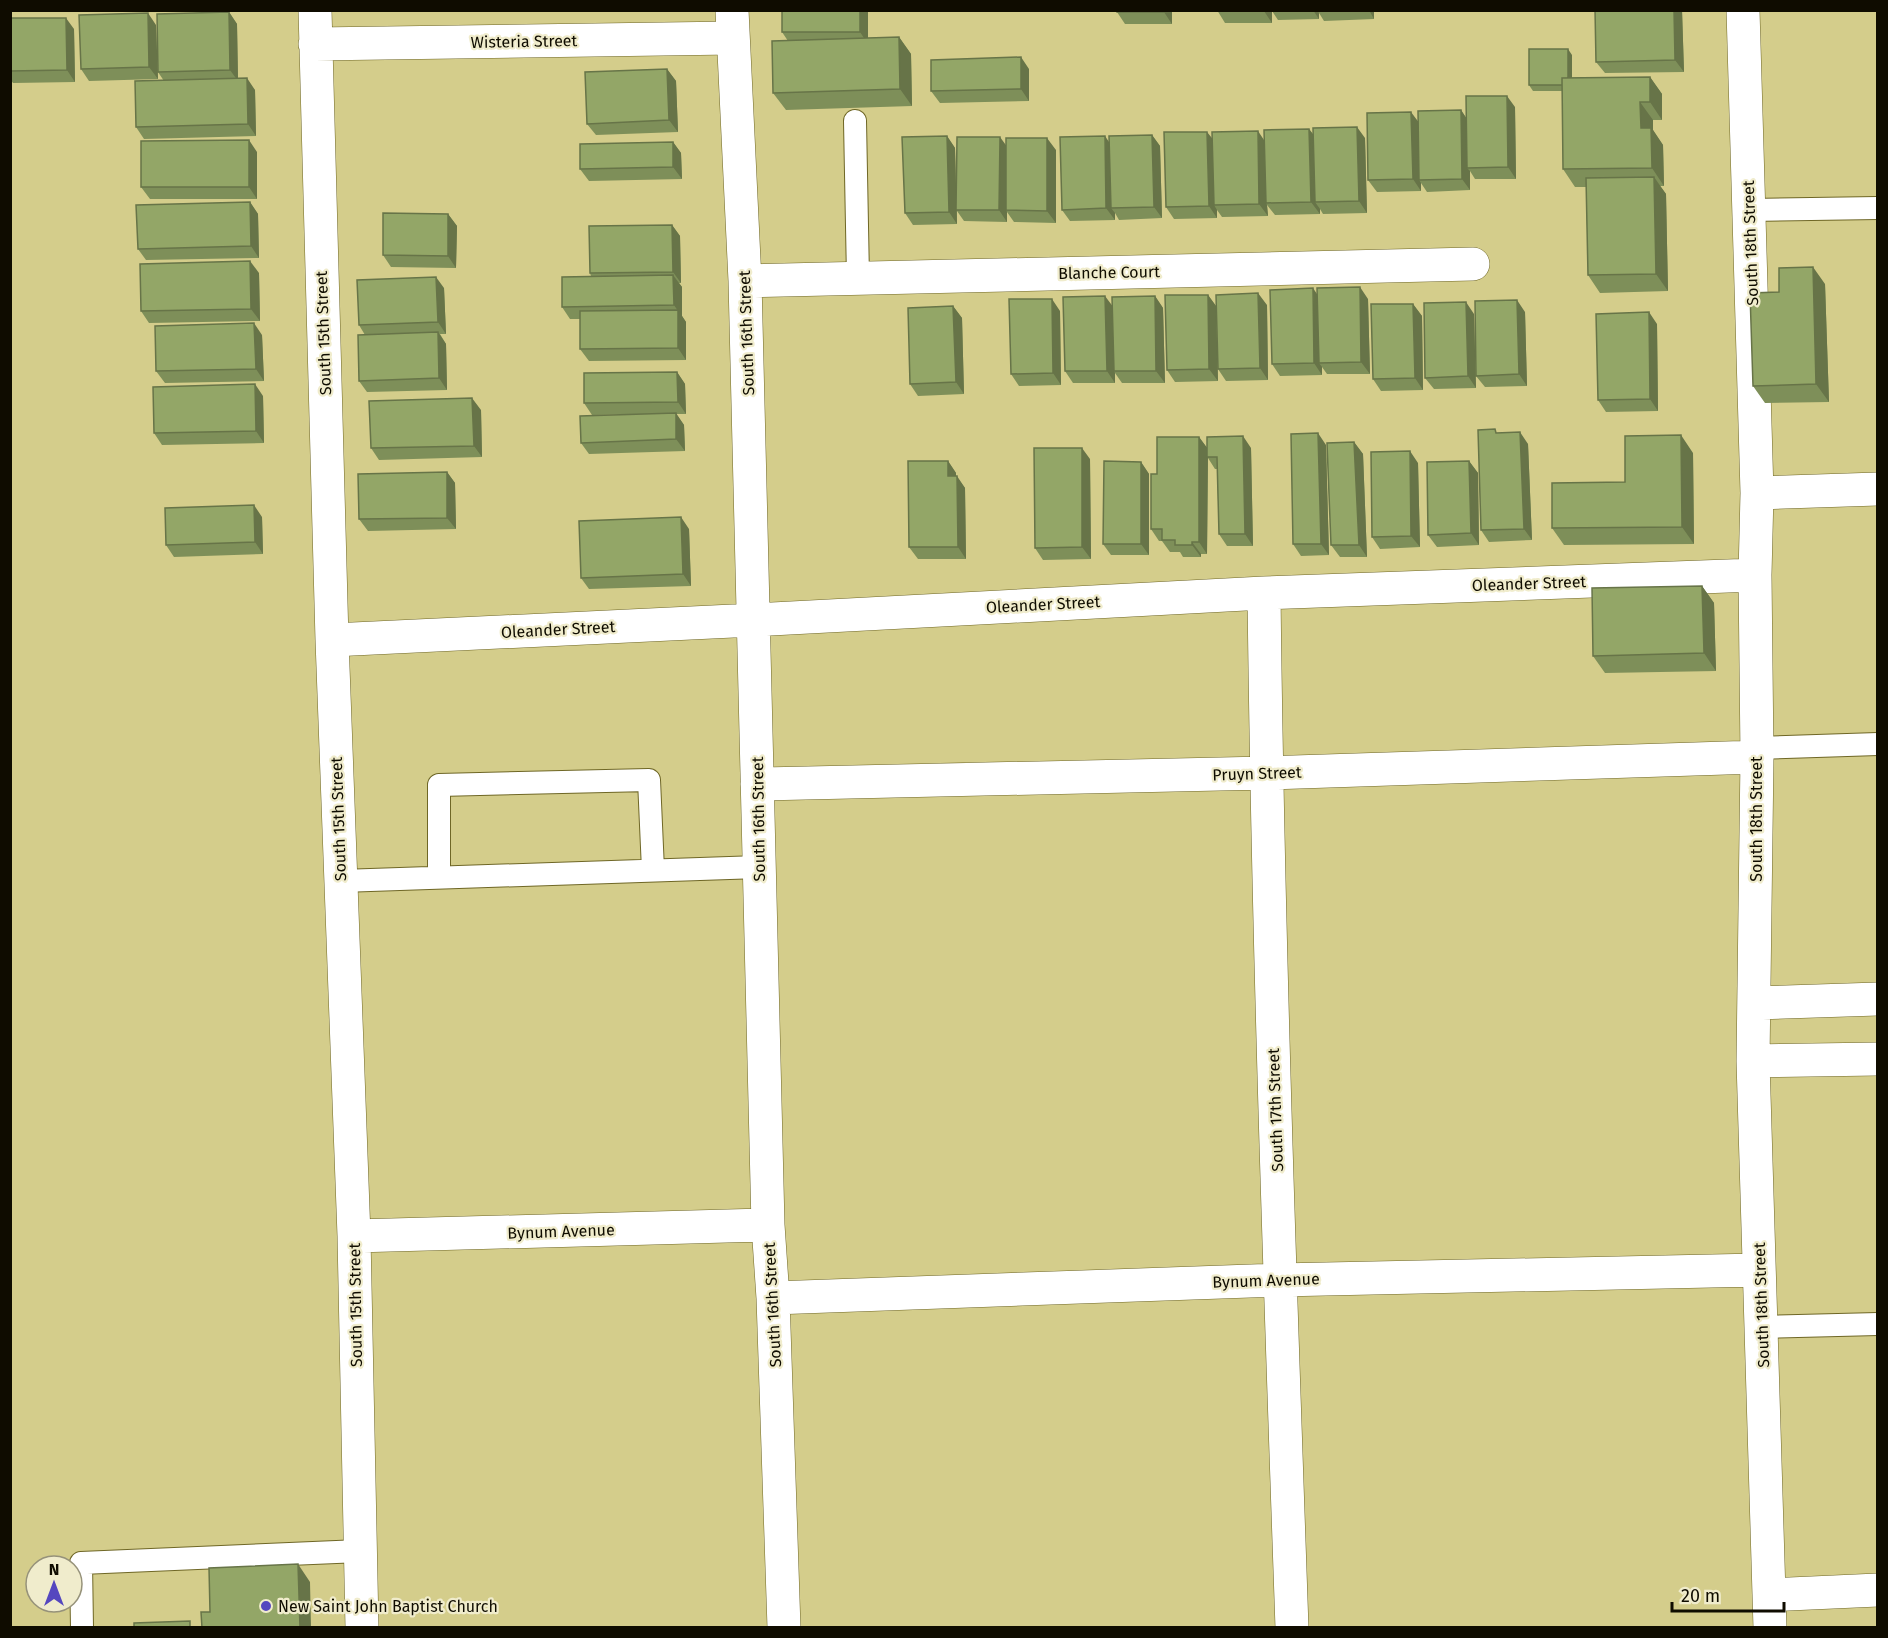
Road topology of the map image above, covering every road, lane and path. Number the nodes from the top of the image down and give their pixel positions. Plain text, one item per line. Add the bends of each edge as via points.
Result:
1 (315, 10) edge
2 (1743, 10) edge
3 (732, 24) edge
4 (315, 44) junction
5 (855, 121) dead end
6 (1878, 208) edge
7 (1750, 210) junction
8 (1473, 264) dead end
9 (858, 278) junction
10 (745, 281) junction
11 (1878, 489) edge
12 (1757, 493) junction
13 (1755, 575) junction
14 (1264, 592) junction
15 (754, 620) junction
16 (332, 640) junction
17 (1878, 744) edge
18 (1757, 752) junction
19 (1266, 773) junction
20 (757, 784) junction
21 (759, 867) junction
22 (653, 870) junction
23 (440, 877) junction
24 (341, 881) junction
25 (1878, 999) edge
26 (1754, 1003) junction
27 (1878, 1059) edge
28 (1754, 1061) junction
29 (768, 1225) junction
30 (354, 1236) junction
31 (1759, 1270) junction
32 (1280, 1280) junction
33 (773, 1298) junction
34 (1878, 1324) edge
35 (1761, 1327) junction
36 (360, 1551) junction
37 (1878, 1590) edge
38 (1769, 1595) junction
39 (82, 1628) edge
40 (362, 1628) edge
41 (784, 1628) edge
42 (1292, 1628) edge
43 (1770, 1628) edge

1 - 4 street, South 15th Street
2 - 7 street, South 18th Street
3 - 4 street, Wisteria Street
3 - 10 street, South 16th Street
4 - 16 street, South 15th Street
5 - 9 lane
6 - 7 lane
7 - 12 street, South 18th Street
8 - 9 street, Blanche Court
9 - 10 street, Blanche Court
10 - 15 street, South 16th Street
11 - 12 street
12 - 13 street, South 18th Street
13 - 14 street, Oleander Street
13 - 18 street, South 18th Street
14 - 15 street, Oleander Street
14 - 19 street, South 17th Street
15 - 16 street, Oleander Street
15 - 20 street, South 16th Street
16 - 24 street, South 15th Street
17 - 18 lane
18 - 19 street, Pruyn Street
18 - 26 street, South 18th Street
19 - 20 street, Pruyn Street
19 - 32 street, South 17th Street
20 - 21 street, South 16th Street
21 - 22 lane
21 - 29 street, South 16th Street
22 - 23 lane
22 - 23 lane via 649,780 440,784
23 - 24 lane
24 - 30 street, South 15th Street
25 - 26 street
26 - 28 street, South 18th Street
27 - 28 street
28 - 31 street, South 18th Street
29 - 30 street, Bynum Avenue
29 - 33 street, South 16th Street
30 - 36 street, South 15th Street
31 - 32 street, Bynum Avenue
31 - 35 street, South 18th Street
32 - 33 street, Bynum Avenue
32 - 42 street, South 17th Street
33 - 41 street, South 16th Street
34 - 35 lane
35 - 38 street, South 18th Street
36 - 39 lane via 81,1563
36 - 40 street, South 15th Street
37 - 38 street
38 - 43 street, South 18th Street

